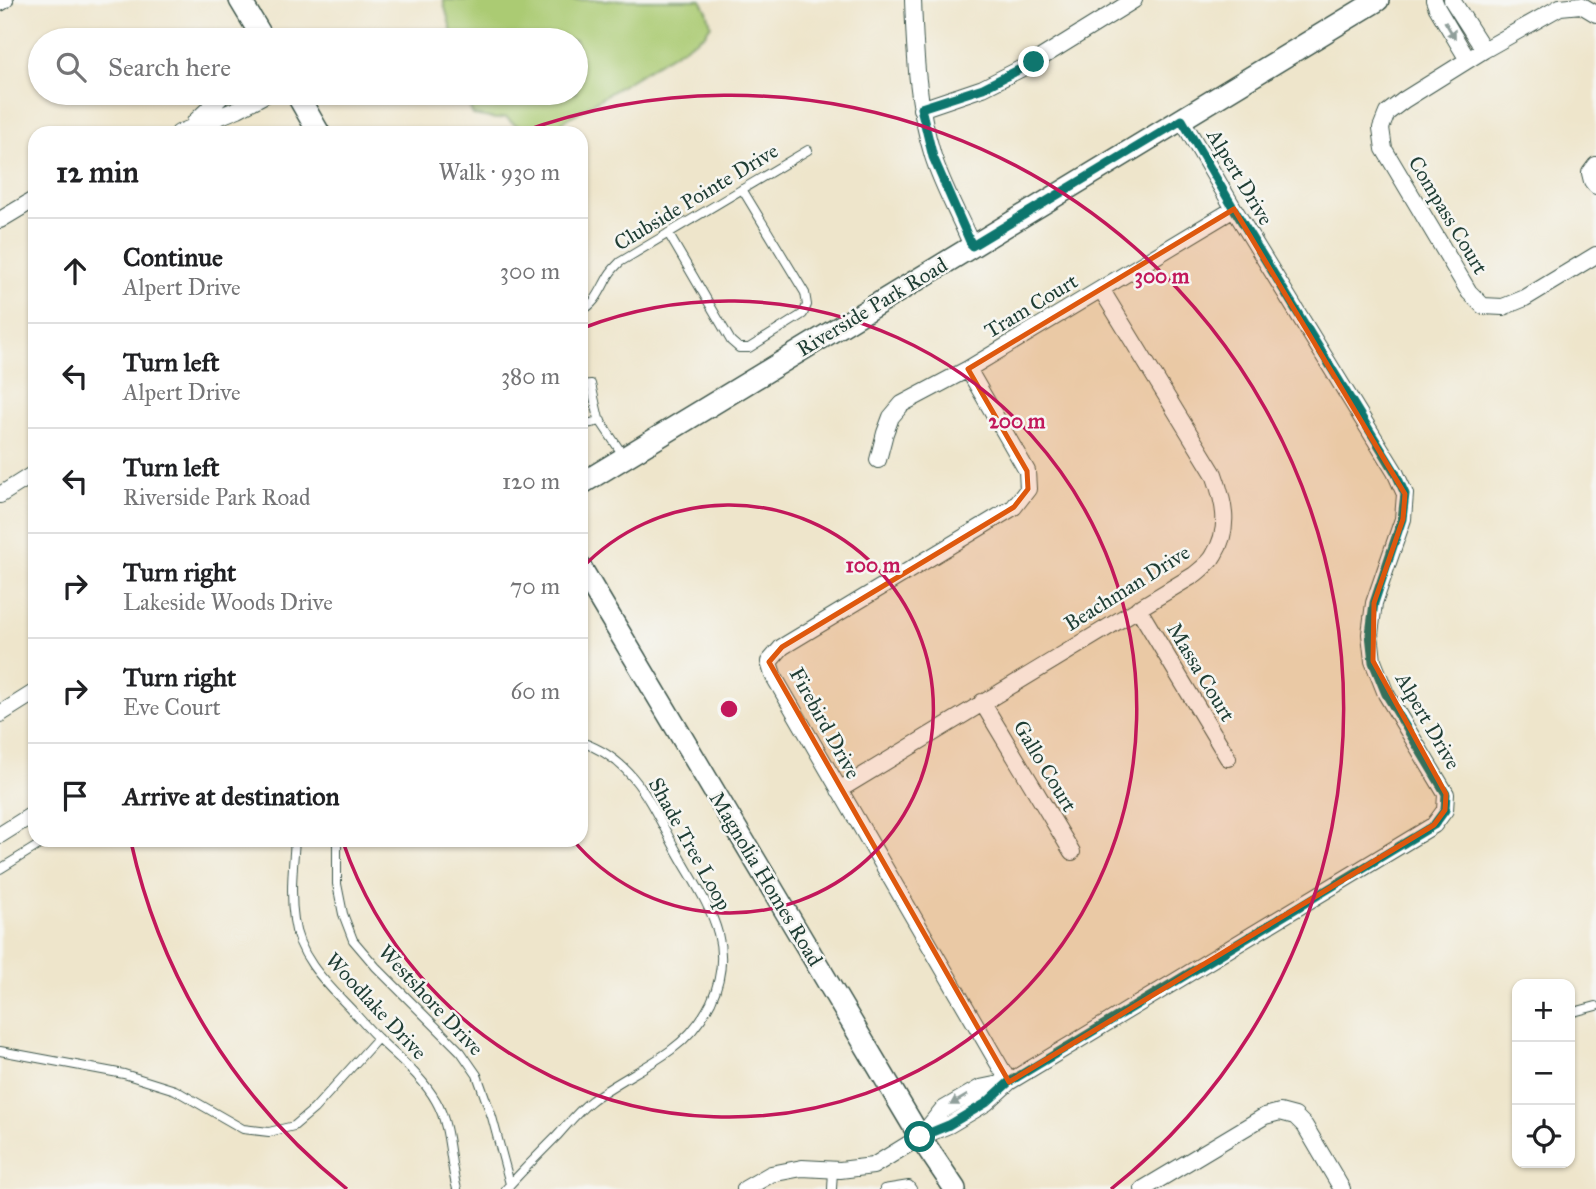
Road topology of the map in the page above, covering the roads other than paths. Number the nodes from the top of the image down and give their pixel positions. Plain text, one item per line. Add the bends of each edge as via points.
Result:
1 (5, 0) edge
2 (240, 0) edge
3 (913, 0) edge
4 (1134, 0) edge
5 (1378, 0) edge
6 (1434, 0) edge
7 (1452, 0) edge
8 (0, 3) edge
9 (1596, 14) edge
10 (257, 28) edge
11 (1484, 50) junction
12 (1468, 60) junction
13 (212, 105) edge
14 (233, 105) edge
15 (303, 105) edge
16 (921, 108) junction
17 (1182, 120) junction
18 (189, 126) edge
19 (193, 126) edge
20 (315, 126) edge
21 (808, 150) dead end
22 (1596, 165) edge
23 (1596, 186) edge
24 (742, 189) junction
25 (28, 204) edge
26 (1234, 209) junction
27 (0, 220) edge
28 (668, 233) junction
29 (972, 246) junction
30 (1596, 255) edge
31 (1101, 289) junction
32 (588, 307) edge
33 (968, 369) junction
34 (588, 384) edge
35 (601, 421) junction
36 (588, 424) edge
37 (624, 458) junction
38 (878, 460) dead end
39 (28, 478) edge
40 (588, 480) edge
41 (0, 495) edge
42 (588, 580) edge
43 (1138, 608) junction
44 (28, 696) edge
45 (982, 702) junction
46 (0, 713) edge
47 (588, 744) edge
48 (1228, 758) dead end
49 (839, 790) junction
50 (28, 817) edge
51 (0, 835) edge
52 (36, 847) edge
53 (295, 847) edge
54 (337, 847) edge
55 (1072, 852) dead end
56 (0, 869) edge
57 (1596, 1006) edge
58 (1575, 1012) edge
59 (378, 1038) junction
60 (0, 1051) edge
61 (1009, 1082) junction
62 (920, 1137) junction
63 (834, 1170) junction
64 (508, 1186) edge
65 (457, 1189) edge
66 (745, 1189) edge
67 (832, 1189) edge
68 (884, 1189) edge
69 (912, 1189) edge
70 (955, 1189) edge
71 (1143, 1189) edge
72 (1342, 1189) edge

1 - 8 street
2 - 10 street
3 - 16 street
4 - 16 street via 983,88
5 - 17 street, Riverside Park Road
6 -> 12 street
7 - 11 street
9 - 11 street, Compass Court via 1581,5 1560,7
11 - 12 street, Compass Court
12 - 30 street, Compass Court via 1387,113 1381,128 1384,149 1469,292 1483,306 1503,307
13 - 18 street
14 - 19 street
15 - 20 street
16 - 29 street via 933,157
17 - 26 street, Alpert Drive
17 - 29 street, Riverside Park Road
21 - 24 lane, Clubside Pointe Drive
22 - 23 street via 1590,173
24 - 28 lane, Clubside Pointe Drive
24 - 28 lane via 805,293 807,305 803,314 749,348 739,348 731,341
25 - 27 street
26 - 31 street, Tram Court
26 - 61 street, Alpert Drive via 1405,494 1402,519 1374,603 1373,662 1386,694 1446,794 1445,810 1434,825
28 - 32 lane, Clubside Pointe Drive via 620,262
29 - 37 street, Riverside Park Road
31 - 33 street, Tram Court
31 - 43 street, Beachman Drive via 1214,474 1224,504 1223,533 1214,557 1194,575
33 - 38 street, Tram Court via 902,404 891,417
33 - 49 street, Firebird Drive via 1027,471 1028,489 1014,507 782,647 769,662 772,675
34 - 35 lane
35 - 36 lane
35 - 37 lane
37 - 40 street, Riverside Park Road
39 - 41 street
42 - 62 street, Magnolia Homes Road
43 - 45 street, Beachman Drive
43 - 48 street, Massa Court
44 - 46 street
45 - 49 street, Beachman Drive
45 - 55 street, Gallo Court
47 - 64 lane, Shade Tree Loop via 622,765 640,785 706,902 718,931 722,961 717,988 692,1033 588,1103
49 - 61 street, Firebird Drive
50 - 51 street
52 - 56 lane
53 - 59 lane, Woodlake Drive via 294,922 303,950 320,977
54 - 64 lane, Westshore Drive via 337,884 353,940 461,1052 477,1075
57 - 58 lane
59 - 60 lane via 314,1109 294,1126 269,1132 243,1129 175,1090 124,1074
59 - 65 lane, Woodlake Drive via 425,1083 438,1104
61 - 62 street, Alpert Drive via 980,1088 942,1110
62 - 63 street, Alpert Drive via 873,1166
62 - 70 street, Magnolia Homes Road
63 - 66 street, Alpert Drive via 802,1168 771,1174
63 - 67 lane
68 - 69 lane via 909,1185
71 - 72 street via 1265,1116 1280,1112 1295,1116 1305,1126

